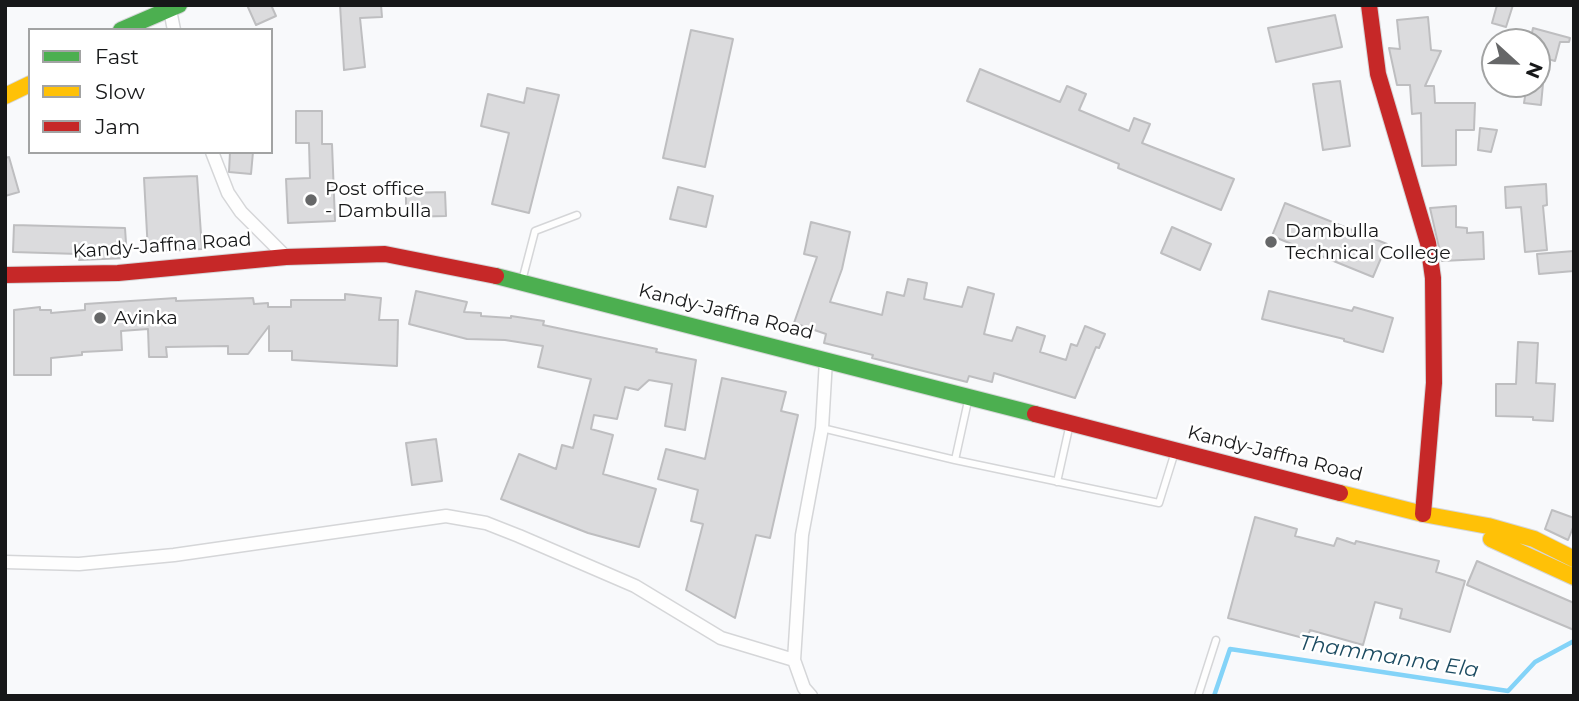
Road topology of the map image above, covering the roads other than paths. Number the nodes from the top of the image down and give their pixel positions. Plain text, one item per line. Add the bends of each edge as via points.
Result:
1 (1369, 5) edge
2 (174, 8) edge
3 (126, 28) edge
4 (174, 28) edge
5 (28, 85) edge
6 (5, 96) edge
7 (213, 154) edge
8 (578, 215) dead end
9 (286, 257) junction
10 (5, 275) edge
11 (522, 282) junction
12 (826, 360) junction
13 (969, 396) junction
14 (1070, 423) junction
15 (822, 428) junction
16 (1175, 450) junction
17 (955, 460) junction
18 (1057, 482) junction
19 (1423, 514) junction
20 (1574, 559) edge
21 (5, 562) edge
22 (1574, 577) edge
23 (1216, 640) dead end
24 (794, 660) junction
25 (811, 696) edge
26 (1198, 696) edge

1 - 19 main road via 1378,74 1429,243 1433,278 1434,383
2 - 3 main road
2 - 4 street
5 - 6 main road
7 - 9 street via 240,212
8 - 11 lane via 535,231
9 - 10 main road, Kandy-Jaffna Road via 118,273
9 - 11 main road, Kandy-Jaffna Road via 385,254
11 - 12 main road, Kandy-Jaffna Road
12 - 13 main road, Kandy-Jaffna Road
12 - 15 street
13 - 14 main road, Kandy-Jaffna Road
13 - 17 lane
14 - 16 main road, Kandy-Jaffna Road
14 - 18 lane
15 - 17 lane
15 - 24 street via 802,535
16 - 18 lane via 1159,503
16 - 19 main road, Kandy-Jaffna Road
17 - 18 lane
19 - 20 main road, Kandy-Jaffna Road via 1534,538
19 - 22 main road, Kandy-Jaffna Road via 1502,543
21 - 24 street via 79,564 174,555 446,516 508,532 635,586 721,638
23 - 26 lane
24 - 25 street

